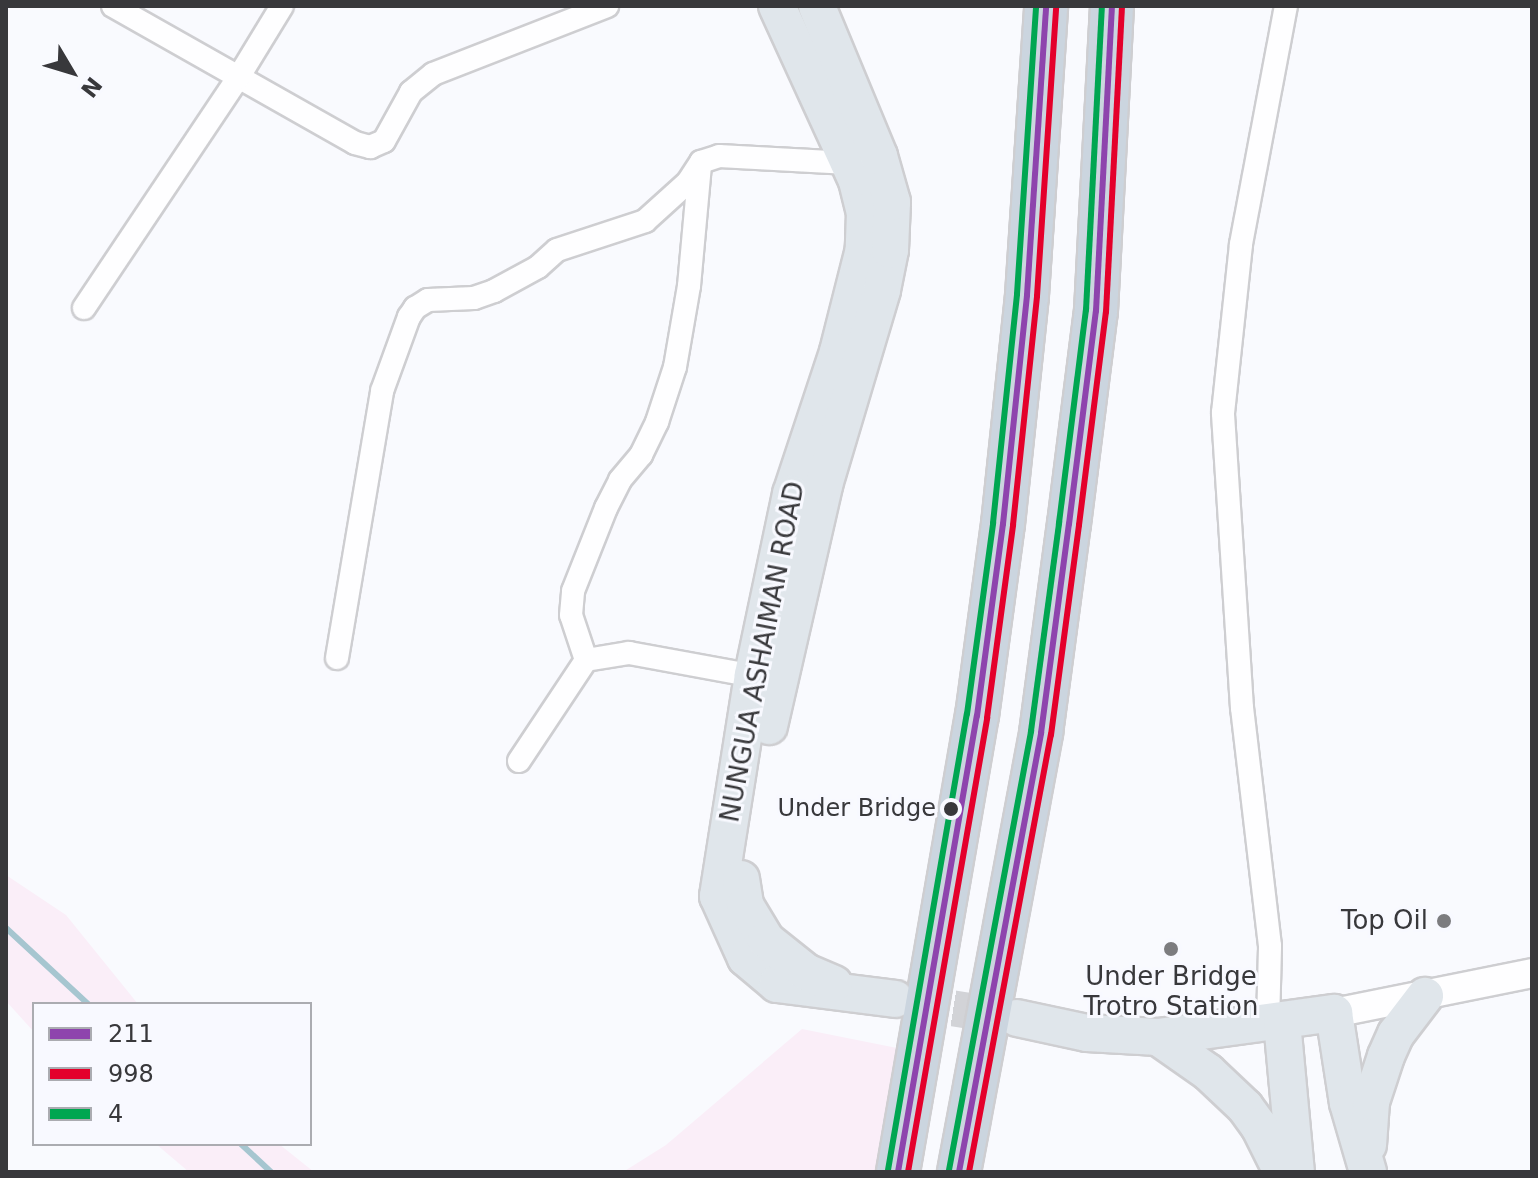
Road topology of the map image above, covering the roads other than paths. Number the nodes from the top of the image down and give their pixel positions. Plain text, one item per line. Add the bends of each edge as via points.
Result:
1 (113, 6) edge
2 (282, 6) edge
3 (607, 6) edge
4 (777, 6) edge
5 (817, 6) edge
6 (1046, 6) edge
7 (1112, 6) edge
8 (1286, 6) edge
9 (238, 78) junction
10 (701, 162) junction
11 (849, 163) junction
12 (84, 308) dead end
13 (337, 658) dead end
14 (586, 660) junction
15 (766, 678) junction
16 (519, 761) dead end
17 (1532, 973) edge
18 (1425, 996) junction
19 (895, 999) tunnel mouth
20 (1334, 1013) junction
21 (1017, 1018) tunnel mouth
22 (1275, 1023) junction
23 (1158, 1037) junction
24 (1367, 1169) edge
25 (898, 1172) edge
26 (959, 1172) edge
27 (1282, 1172) edge
28 (1296, 1172) edge

1 - 9 street
2 - 9 street
3 - 9 street via 433,74 411,92 384,141 370,147
4 - 11 main road, NUNGUA ASHAIMAN ROAD
5 - 15 main road, NUNGUA ASHAIMAN ROAD via 879,156 892,202 890,250
6 - 25 highway via 1031,250 1003,524 977,716
7 - 26 highway via 1096,311 1069,524 1038,748
8 - 22 street via 1241,244 1223,413 1242,708
9 - 12 street
10 - 11 street via 719,156
10 - 13 street via 688,182 645,221 557,250 494,291 474,298 428,300 409,317 382,391
10 - 14 street via 675,367 657,422 606,508 573,591 571,615
11 - 15 main road, NUNGUA ASHAIMAN ROAD via 865,212 864,249 838,352 791,494
14 - 15 street via 629,653
14 - 16 street
15 - 19 main road, NUNGUA ASHAIMAN ROAD via 718,896 746,958 777,984
17 - 18 street
18 - 20 street
18 - 24 main road via 1386,1056 1371,1102
20 - 22 main road
20 - 24 main road via 1348,1103
21 - 23 main road via 1087,1033
22 - 23 main road
22 - 28 main road
23 - 27 main road via 1208,1072 1245,1107

